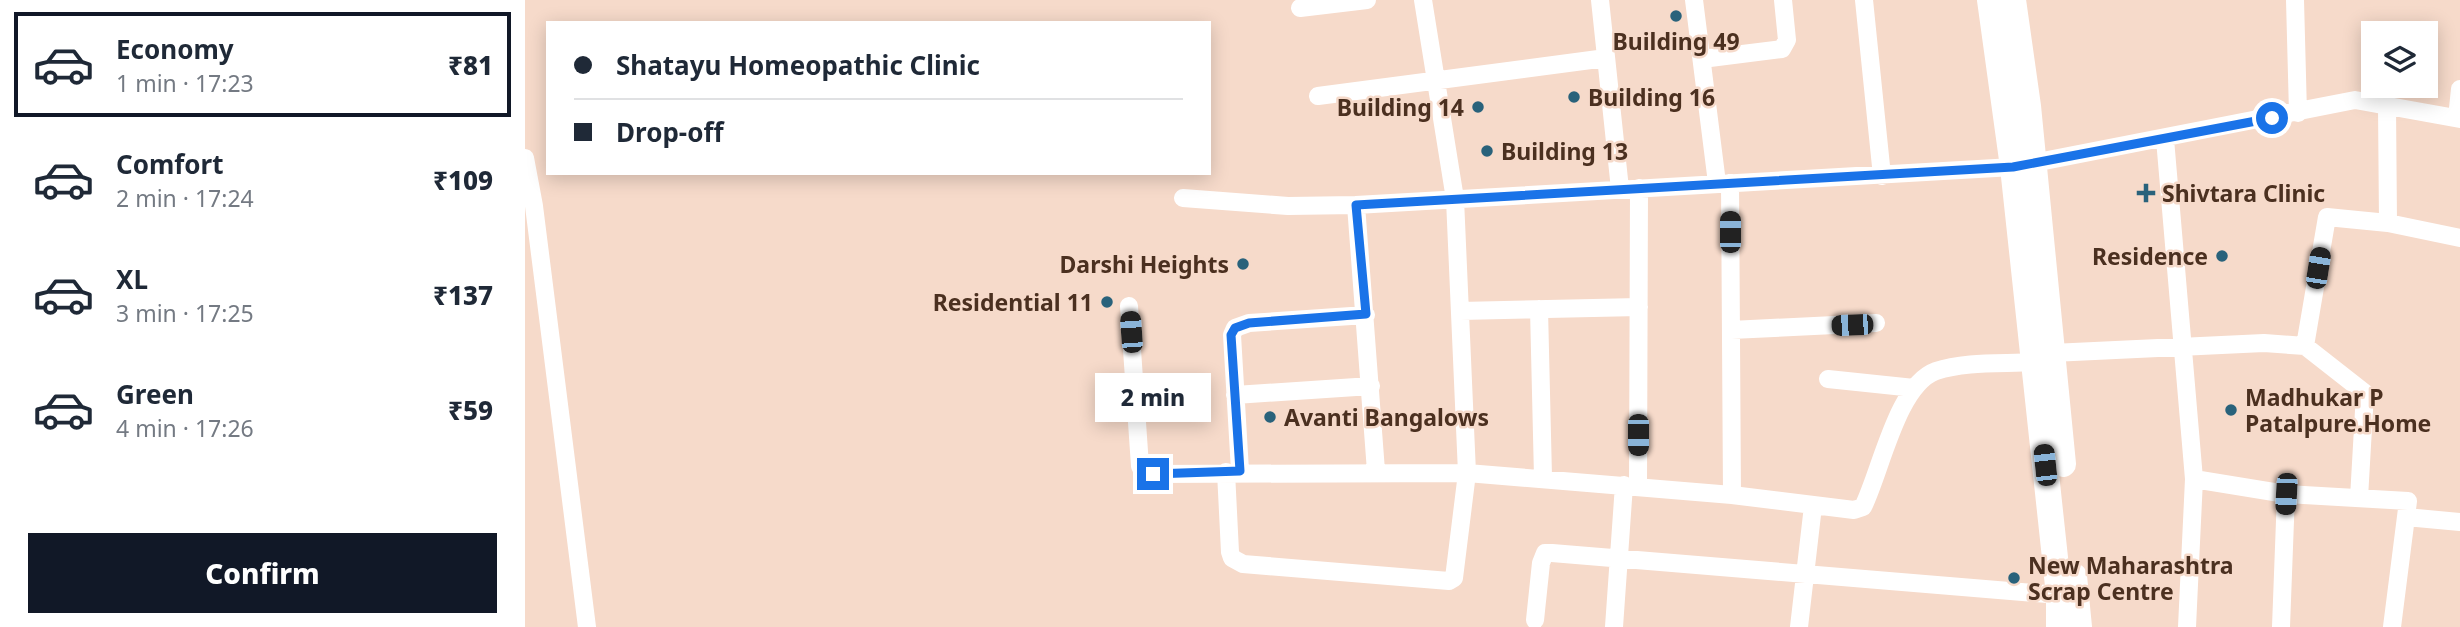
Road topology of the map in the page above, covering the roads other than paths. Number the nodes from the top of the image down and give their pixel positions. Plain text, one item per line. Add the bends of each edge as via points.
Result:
1 (1367, 0) edge
2 (1423, 0) edge
3 (1600, 0) edge
4 (1694, 0) edge
5 (1783, 0) edge
6 (1864, 0) edge
7 (1990, 0) edge
8 (2013, 0) edge
9 (2295, 0) edge
10 (1300, 8) dead end
11 (1606, 58) junction
12 (1702, 59) junction
13 (1436, 80) junction
14 (2460, 89) edge
15 (1318, 96) dead end
16 (2388, 106) junction
17 (2298, 113) junction
18 (2458, 118) edge
19 (2165, 139) junction
20 (525, 158) edge
21 (2023, 165) junction
22 (1882, 176) junction
23 (1723, 183) junction
24 (1639, 188) junction
25 (1620, 189) junction
26 (1183, 198) dead end
27 (1455, 199) junction
28 (1356, 205) junction
29 (2388, 223) junction
30 (2460, 238) edge
31 (1129, 306) dead end
32 (1639, 307) junction
33 (1539, 309) junction
34 (1460, 311) junction
35 (1366, 314) junction
36 (1876, 324) dead end
37 (1731, 330) junction
38 (2185, 346) junction
39 (2305, 346) junction
40 (2043, 357) junction
41 (1828, 379) dead end
42 (1371, 386) junction
43 (1914, 388) junction
44 (1235, 395) junction
45 (1376, 471) junction
46 (1233, 472) junction
47 (1467, 473) junction
48 (1543, 477) junction
49 (2194, 479) junction
50 (1631, 486) junction
51 (2286, 494) junction
52 (1732, 495) junction
53 (2359, 498) junction
54 (1813, 506) junction
55 (2406, 517) junction
56 (2460, 522) edge
57 (1619, 558) junction
58 (1806, 574) junction
59 (2059, 595) junction
60 (1535, 620) dead end
61 (587, 627) edge
62 (1614, 627) edge
63 (1799, 627) edge
64 (2059, 627) edge
65 (2079, 627) edge
66 (2187, 627) edge
67 (2281, 627) edge
68 (2392, 627) edge

1 - 10 street
2 - 13 street
3 - 11 street
4 - 12 street
5 - 12 street via 1787,40 1782,49
6 - 22 street
7 - 21 main road
8 - 21 main road
9 - 17 street
11 - 13 street
11 - 25 street
12 - 23 street
13 - 15 street
13 - 27 street
14 - 18 street
16 - 17 street via 2355,100
16 - 18 street
16 - 29 street
17 - 19 street
19 - 21 street
19 - 38 street
20 - 61 street
21 - 22 street
21 - 40 main road
22 - 23 street
23 - 24 street
23 - 37 street
24 - 25 street
24 - 32 street
25 - 27 street
26 - 28 street via 1288,206
27 - 28 street
27 - 34 street
28 - 35 street
29 - 30 street
29 - 39 street via 2327,217
31 - 46 street via 1139,466 1143,472
32 - 33 street
32 - 50 street
33 - 34 street
33 - 48 street
34 - 47 street
35 - 42 street
35 - 44 street via 1235,328 1231,335
36 - 37 street
37 - 52 street
38 - 39 street
38 - 40 street
38 - 49 street
39 - 53 street via 2365,393
40 - 43 street via 1938,370
40 - 59 main road
40 - 65 main road
41 - 43 street
42 - 44 street
42 - 45 street
43 - 54 street via 1863,507
44 - 46 street
45 - 46 street
45 - 47 street
46 - 47 street via 1230,552 1237,561 1449,581 1456,574
47 - 48 street
48 - 50 street
49 - 51 street
49 - 66 street
50 - 52 street
50 - 57 street
51 - 53 street
51 - 67 street
52 - 54 street
53 - 55 street via 2408,501
54 - 58 street
55 - 56 street
55 - 68 street
57 - 58 street
57 - 60 street via 1545,553
57 - 62 street
58 - 59 street
58 - 63 street
59 - 64 main road

